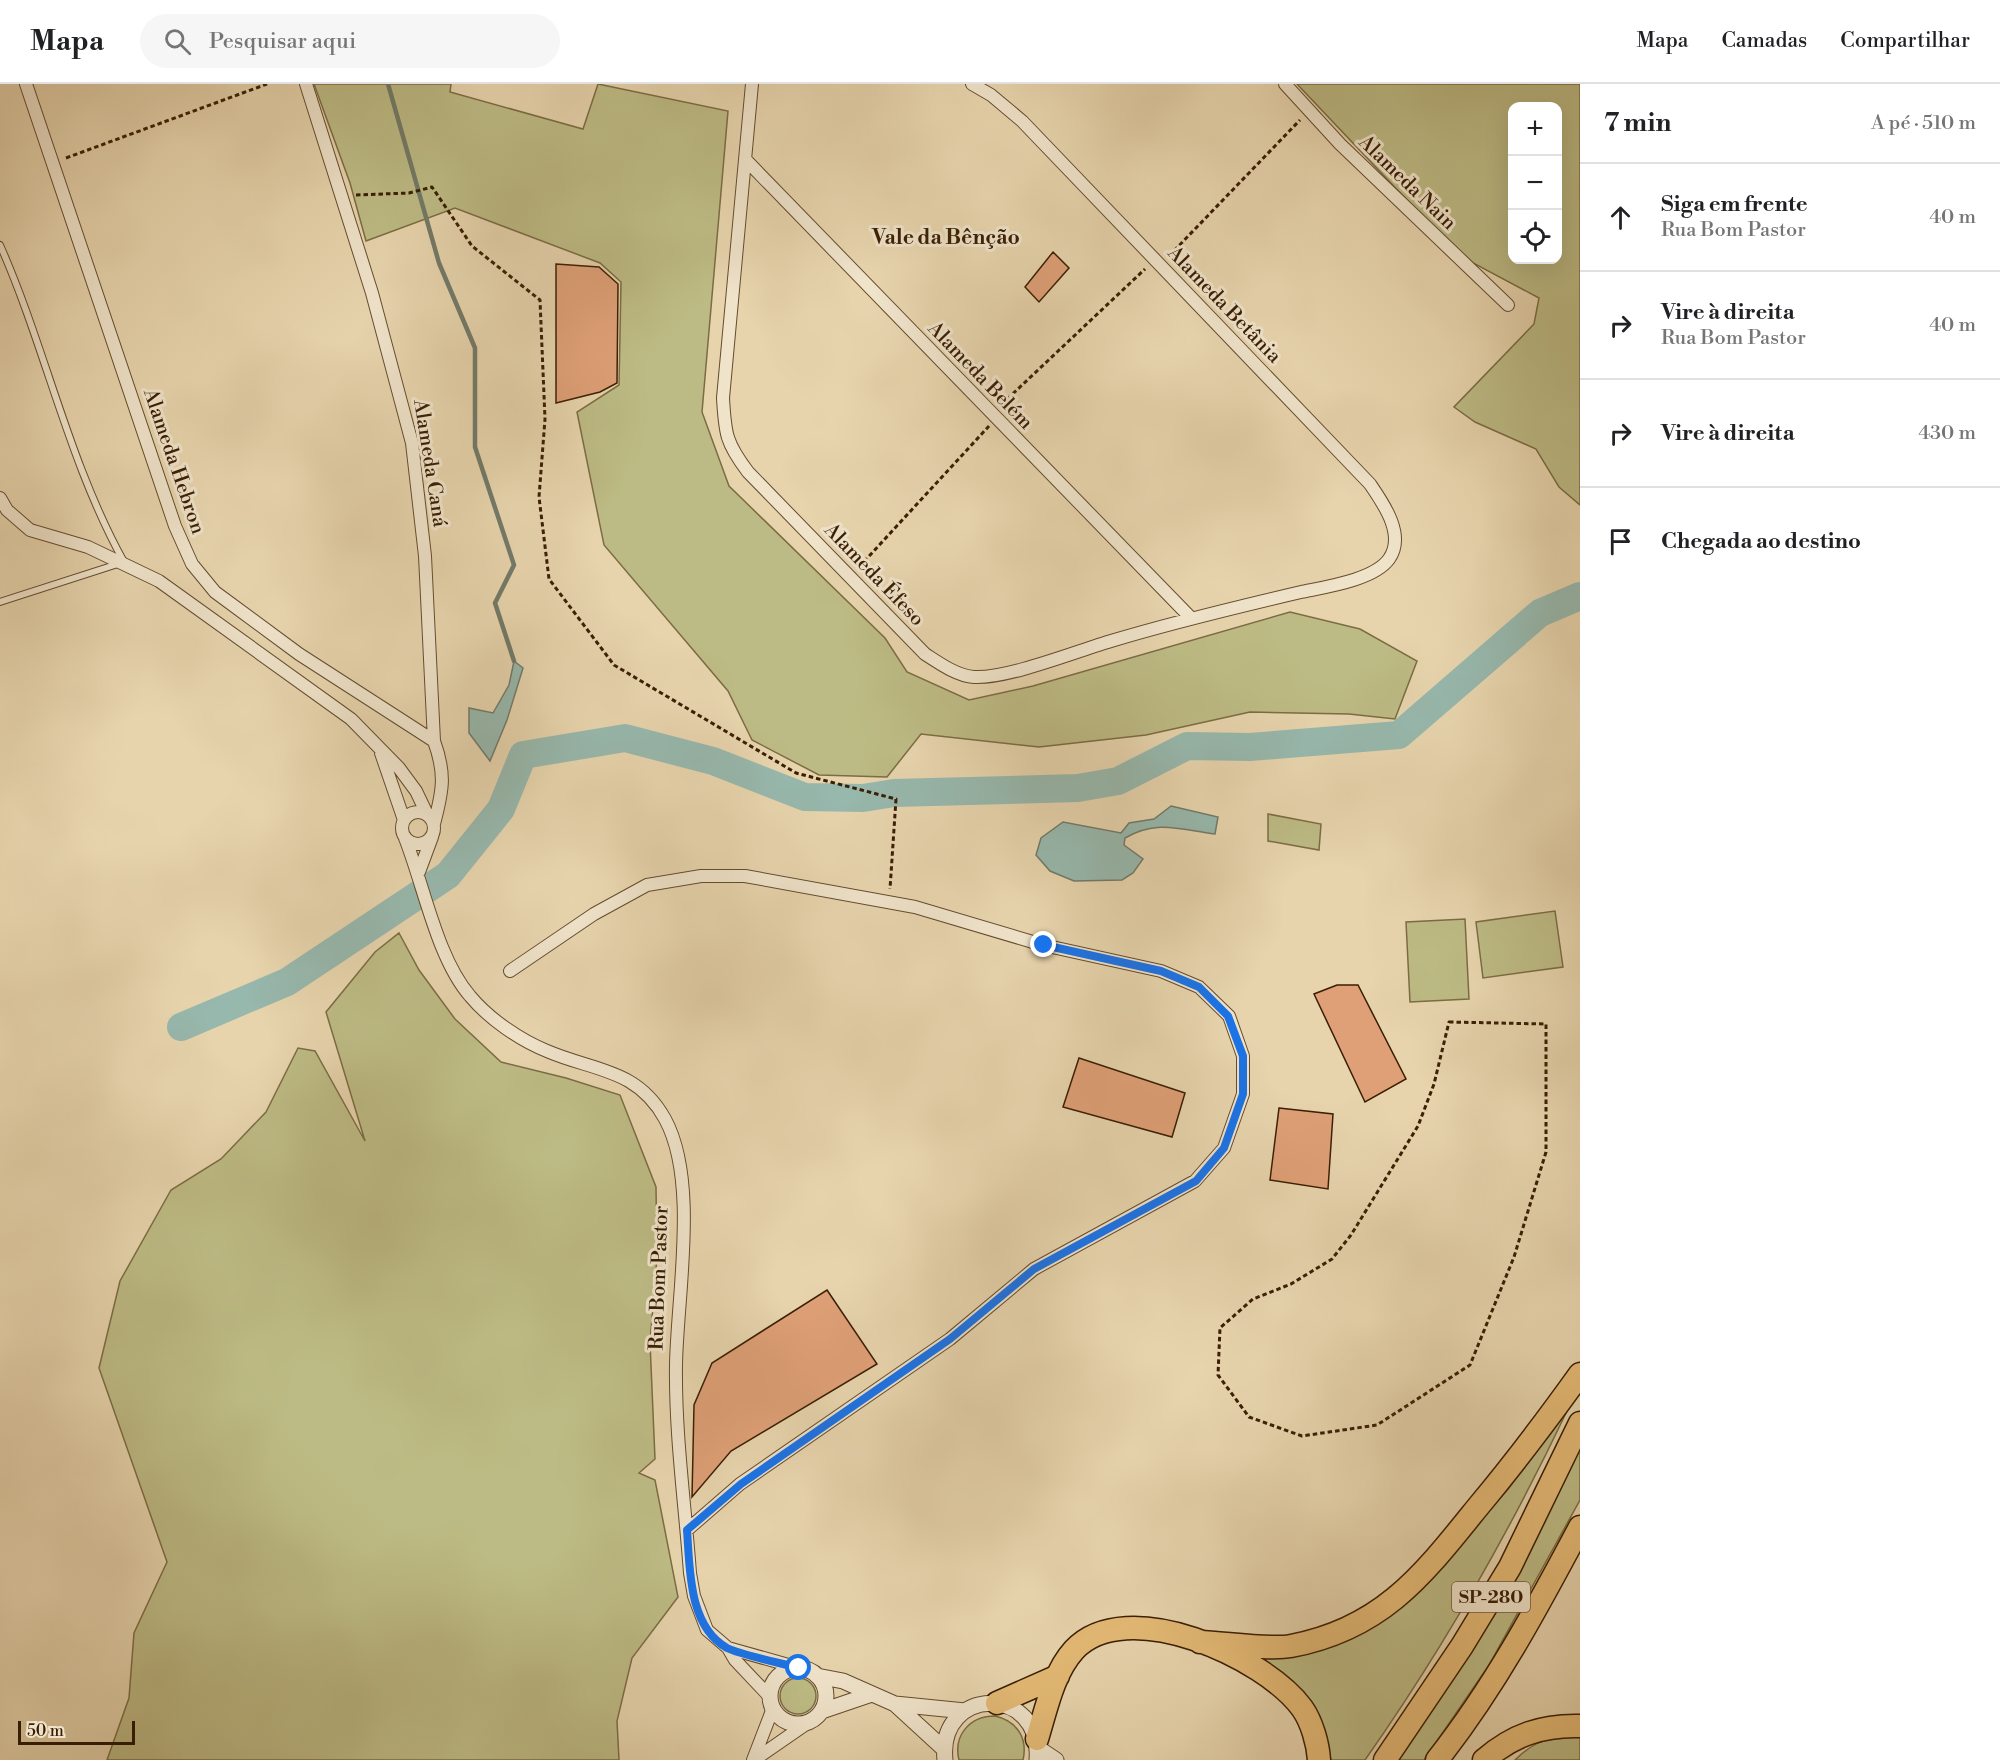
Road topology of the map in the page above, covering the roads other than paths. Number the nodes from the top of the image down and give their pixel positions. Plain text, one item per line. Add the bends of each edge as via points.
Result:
1 (26, 84) edge
2 (306, 84) edge
3 (752, 84) edge
4 (972, 84) edge
5 (1284, 84) edge
6 (745, 159) junction
7 (0, 244) edge
8 (1508, 305) dead end
9 (0, 498) edge
10 (124, 562) junction
11 (1371, 574) joint
12 (0, 603) edge
13 (1190, 617) junction
14 (434, 741) junction
15 (378, 746) junction
16 (404, 820) junction
17 (431, 825) junction
18 (405, 838) junction
19 (419, 872) junction
20 (510, 970) dead end
21 (1580, 1374) edge
22 (1580, 1423) edge
23 (1580, 1527) edge
24 (687, 1530) junction
25 (1200, 1642) junction
26 (728, 1648) junction
27 (799, 1668) junction
28 (817, 1676) junction
29 (1058, 1676) junction
30 (872, 1694) junction
31 (771, 1703) junction
32 (997, 1703) junction
33 (895, 1704) junction
34 (822, 1711) junction
35 (965, 1711) junction
36 (809, 1722) junction
37 (1580, 1726) edge
38 (1037, 1749) edge
39 (945, 1755) edge
40 (754, 1760) edge
41 (1056, 1760) edge
42 (1319, 1760) edge
43 (1385, 1760) edge
44 (1437, 1760) edge
45 (1484, 1760) edge

1 - 14 street, Alameda Hebron via 175,526 192,564 215,592 280,640
2 - 14 street, Alameda Caná via 397,379 412,443 425,556
3 - 6 street, Alameda Éfeso
4 - 11 street, Alameda Betânia via 1022,121 1370,484 1389,511 1394,540 1390,558
5 - 8 street, Alameda Nain
6 - 13 street, Alameda Belém
6 - 13 street, Alameda Éfeso via 723,398 724,429 730,449 748,472 850,577 925,654 974,677 1006,673
7 - 10 lane via 99,516
9 - 10 street via 7,510 30,530
10 - 12 lane
10 - 15 street via 159,581 351,719
11 - 13 street, Alameda Éfeso
14 - 17 street, Alameda Caná via 443,766 443,791
15 - 16 street
15 - 17 street via 408,779
16 - 17 street via 414,812
16 - 18 street
17 - 18 street via 422,844
17 - 19 street
18 - 19 street
19 - 24 street, Rua Bom Pastor via 446,957 470,996 513,1034 548,1052 615,1072 645,1092 665,1120 680,1166 684,1236 676,1366
20 - 24 street via 594,914 647,885 701,876 745,876 915,908 1044,945 1161,971 1199,987 1228,1016 1243,1056 1243,1094 1224,1148 1196,1181 1034,1269 950,1339 741,1484
21 - 25 highway via 1515,1463 1421,1577 1383,1608 1342,1632 1289,1646
22 - 43 highway, SP-280 via 1510,1567
23 - 44 highway, SP-280 via 1512,1651
24 - 26 street, Rua Bom Pastor via 690,1573 700,1615 707,1630
25 - 29 highway via 1142,1628 1116,1628 1095,1634 1074,1650
25 - 42 highway via 1249,1664 1277,1682 1303,1709 1318,1746
26 - 27 street, Rua Bom Pastor
26 - 31 street, Rua Bom Pastor
27 - 28 street
27 - 31 street via 778,1676 772,1686
28 - 30 street via 836,1679
28 - 34 street via 826,1693
29 - 32 highway
29 - 38 highway
30 - 33 street
30 - 34 street
31 - 36 street via 779,1717 789,1723
31 - 40 street
32 - 35 street via 975,1705
32 - 38 street via 1018,1711 1033,1728
33 - 35 street
33 - 39 street
34 - 36 street
35 - 39 street via 950,1727
36 - 40 street
37 - 45 highway via 1555,1725 1528,1731
38 - 41 street

